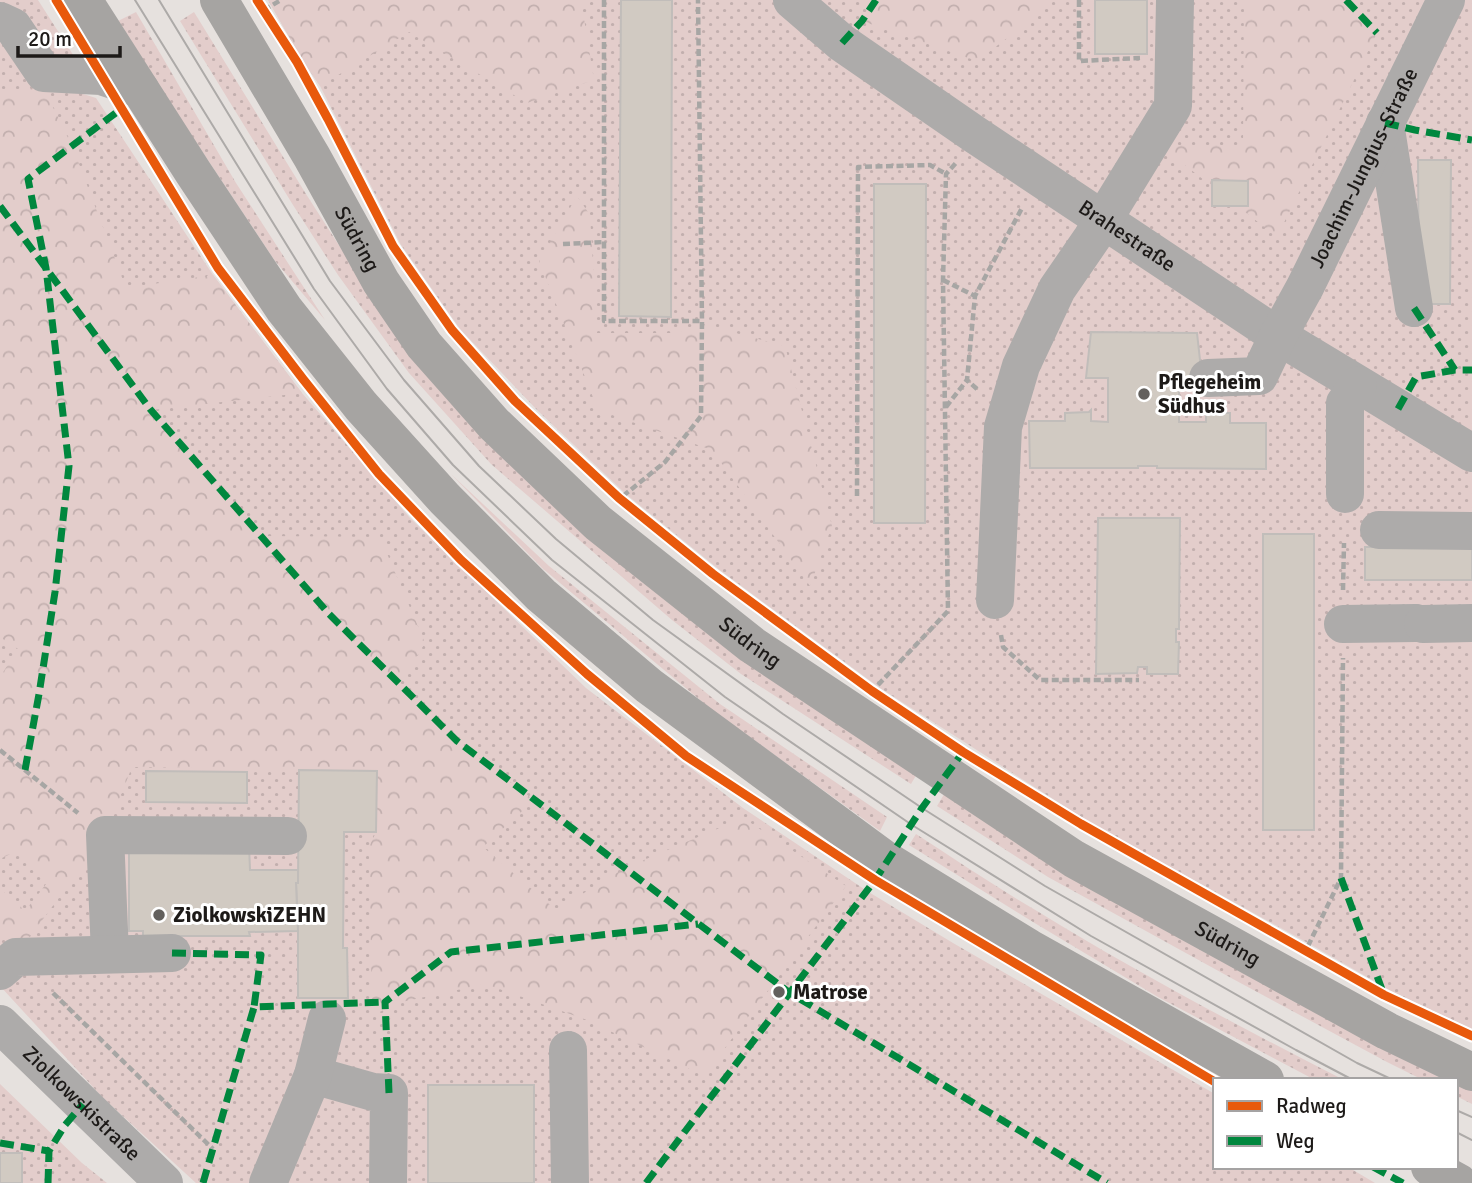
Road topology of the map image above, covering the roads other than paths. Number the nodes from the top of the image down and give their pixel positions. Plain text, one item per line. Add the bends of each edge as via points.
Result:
1 (83, 0) edge
2 (219, 0) edge
3 (792, 0) edge
4 (1175, 0) edge
5 (1446, 0) edge
6 (0, 21) edge
7 (140, 89) junction
8 (1385, 122) junction
9 (1103, 219) junction
10 (1414, 308) dead end
11 (1278, 336) junction
12 (1208, 378) dead end
13 (1357, 385) junction
14 (1472, 453) edge
15 (1345, 494) road end
16 (1379, 530) dead end
17 (1472, 531) edge
18 (995, 600) road end
19 (1472, 623) edge
20 (1343, 624) road end
21 (288, 835) dead end
22 (172, 953) dead end
23 (110, 954) junction
24 (8, 964) edge
25 (327, 1019) dead end
26 (0, 1024) edge
27 (568, 1050) dead end
28 (1472, 1072) edge
29 (313, 1075) junction
30 (1261, 1078) edge
31 (1434, 1169) edge
32 (164, 1183) edge
33 (268, 1183) edge
34 (388, 1183) edge
35 (570, 1183) edge
36 (1459, 1183) edge

1 - 7 main road
2 - 28 main road, Südring via 381,282 424,345 494,424 598,523 752,645 1074,859 1387,1031
3 - 9 street, Brahestraße via 842,43
4 - 9 street via 1174,106
5 - 8 street, Joachim-Jungius-Straße
6 - 7 street via 13,27 44,73 101,76
7 - 30 main road via 285,309 361,406 541,595 649,686 887,861 1029,948
8 - 10 street
8 - 11 street, Joachim-Jungius-Straße
9 - 11 street, Brahestraße
9 - 18 street via 1057,289 1021,366 1003,427
11 - 12 street, Joachim-Jungius-Straße via 1259,376
11 - 13 street, Brahestraße
13 - 14 street, Brahestraße
13 - 15 street via 1345,403
16 - 17 street
19 - 20 street
21 - 23 street via 106,835
22 - 23 street
23 - 24 street
25 - 29 street
26 - 32 street, Ziolkowskistraße
27 - 35 street
29 - 33 street
29 - 34 street via 389,1093
31 - 36 main road

